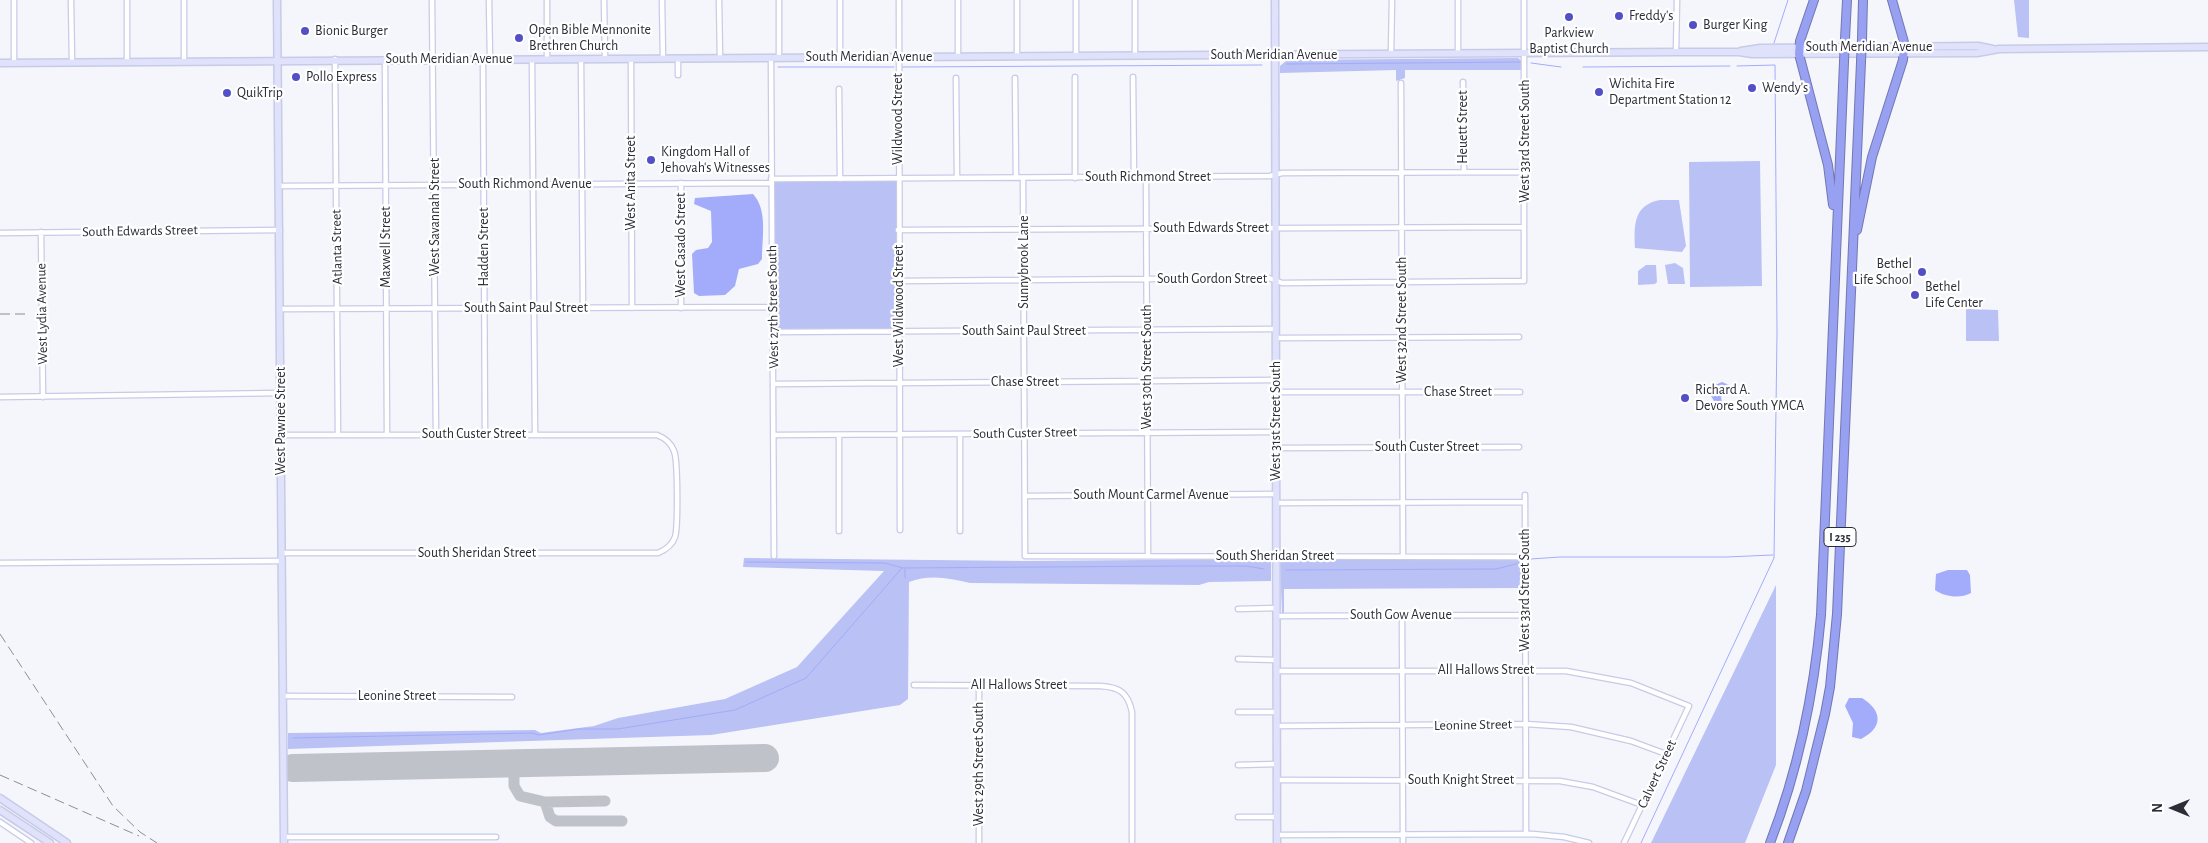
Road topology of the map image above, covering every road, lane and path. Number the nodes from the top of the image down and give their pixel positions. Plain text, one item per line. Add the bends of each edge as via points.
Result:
1 (14, 0) edge
2 (71, 0) edge
3 (127, 0) edge
4 (184, 0) edge
5 (278, 0) edge
6 (432, 0) edge
7 (490, 0) edge
8 (547, 0) edge
9 (604, 0) edge
10 (662, 0) edge
11 (719, 0) edge
12 (779, 0) edge
13 (840, 0) edge
14 (899, 0) edge
15 (958, 0) edge
16 (1017, 0) edge
17 (1076, 0) edge
18 (1135, 0) edge
19 (1275, 0) edge
20 (1392, 0) edge
21 (1458, 0) edge
22 (1524, 0) edge
23 (1677, 0) edge
24 (1814, 0) edge
25 (1847, 0) edge
26 (1863, 0) edge
27 (1892, 0) edge
28 (2208, 47) edge
29 (1904, 50) junction
30 (1799, 51) junction
31 (1676, 52) junction
32 (1458, 53) junction
33 (1525, 53) junction
34 (1390, 54) junction
35 (1275, 55) junction
36 (1017, 56) junction
37 (1076, 56) junction
38 (1135, 56) junction
39 (898, 57) junction
40 (958, 57) junction
41 (581, 58) junction
42 (605, 58) junction
43 (663, 58) junction
44 (678, 58) junction
45 (720, 58) junction
46 (771, 58) junction
47 (778, 58) junction
48 (840, 58) junction
49 (335, 59) junction
50 (385, 59) junction
51 (434, 59) junction
52 (486, 59) junction
53 (532, 59) junction
54 (547, 59) junction
55 (632, 59) junction
56 (184, 60) junction
57 (278, 60) junction
58 (127, 61) junction
59 (72, 62) junction
60 (0, 63) edge
61 (14, 63) junction
62 (678, 75) dead end
63 (1075, 77) dead end
64 (1134, 77) dead end
65 (956, 78) dead end
66 (1015, 78) dead end
67 (1463, 82) dead end
68 (1402, 84) dead end
69 (839, 89) dead end
70 (1464, 172) junction
71 (1525, 172) junction
72 (1402, 173) junction
73 (1275, 176) junction
74 (898, 178) junction
75 (957, 178) junction
76 (1016, 178) junction
77 (1023, 178) junction
78 (1075, 178) junction
79 (1134, 178) junction
80 (1146, 178) junction
81 (840, 179) junction
82 (772, 181) junction
83 (631, 183) junction
84 (681, 183) junction
85 (435, 184) junction
86 (484, 184) junction
87 (533, 184) junction
88 (582, 184) junction
89 (336, 185) junction
90 (386, 185) junction
91 (279, 186) junction
92 (1524, 227) junction
93 (1146, 228) junction
94 (1276, 228) junction
95 (1402, 228) junction
96 (1024, 229) junction
97 (280, 230) junction
98 (898, 230) junction
99 (41, 232) junction
100 (0, 233) edge
101 (1836, 242) junction
102 (1852, 258) junction
103 (1146, 279) junction
104 (1024, 280) junction
105 (1275, 280) junction
106 (898, 281) junction
107 (1524, 281) joint
108 (1402, 282) junction
109 (772, 307) junction
110 (583, 308) junction
111 (632, 308) junction
112 (681, 308) junction
113 (337, 309) junction
114 (386, 309) junction
115 (435, 309) junction
116 (484, 309) junction
117 (533, 309) junction
118 (280, 310) junction
119 (1276, 329) junction
120 (1146, 330) junction
121 (899, 331) junction
122 (1024, 331) junction
123 (773, 332) junction
124 (1403, 337) junction
125 (1519, 337) dead end
126 (1276, 338) junction
127 (1276, 380) junction
128 (1147, 381) junction
129 (1025, 382) junction
130 (899, 383) junction
131 (773, 384) junction
132 (281, 392) junction
133 (1276, 392) junction
134 (1402, 392) junction
135 (1520, 392) dead end
136 (0, 397) edge
137 (43, 397) junction
138 (1276, 432) junction
139 (1025, 433) junction
140 (1147, 433) junction
141 (485, 434) junction
142 (534, 434) junction
143 (899, 434) junction
144 (960, 434) junction
145 (281, 435) junction
146 (338, 435) junction
147 (387, 435) junction
148 (436, 435) junction
149 (774, 435) junction
150 (839, 435) junction
151 (1402, 447) junction
152 (1519, 447) dead end
153 (1276, 448) junction
154 (1276, 494) junction
155 (1148, 495) junction
156 (1525, 495) dead end
157 (1025, 496) junction
158 (1402, 502) junction
159 (1525, 502) junction
160 (1276, 503) junction
161 (900, 530) dead end
162 (839, 531) dead end
163 (960, 531) dead end
164 (670, 546) joint
165 (282, 553) junction
166 (774, 556) dead end
167 (1025, 556) joint
168 (1148, 556) junction
169 (1276, 556) junction
170 (1402, 556) junction
171 (1525, 557) junction
172 (282, 561) junction
173 (0, 563) edge
174 (1276, 608) junction
175 (1238, 609) dead end
176 (1402, 615) junction
177 (1525, 615) junction
178 (1276, 616) junction
179 (1238, 659) dead end
180 (1276, 660) junction
181 (1402, 670) junction
182 (1526, 670) junction
183 (1277, 671) junction
184 (914, 685) dead end
185 (979, 685) junction
186 (283, 696) junction
187 (512, 697) dead end
188 (1689, 706) joint
189 (1238, 712) dead end
190 (1277, 712) junction
191 (1526, 724) junction
192 (1277, 726) junction
193 (1402, 726) junction
194 (1666, 754) junction
195 (1277, 764) junction
196 (1238, 765) dead end
197 (1526, 779) junction
198 (1277, 780) junction
199 (1403, 780) junction
200 (0, 798) edge
201 (1642, 804) junction
202 (0, 810) edge
203 (1238, 817) dead end
204 (1277, 817) junction
205 (0, 822) edge
206 (1526, 834) junction
207 (1277, 835) junction
208 (1403, 835) junction
209 (496, 837) dead end
210 (284, 840) edge
211 (31, 843) edge
212 (50, 843) edge
213 (67, 843) edge
214 (979, 843) edge
215 (1132, 843) edge
216 (1277, 843) edge
217 (1403, 843) edge
218 (1589, 843) edge
219 (1624, 843) edge
220 (1770, 843) edge
221 (1788, 843) edge

1 - 61 street
2 - 59 street
3 - 58 street
4 - 56 street
5 - 57 main road, West Pawnee Street
6 - 51 street, West Savannah Street
7 - 52 street, Hadden Street
8 - 54 street
9 - 42 street
10 - 43 street
11 - 45 street
12 - 47 street
13 - 48 street
14 - 39 street, Wildwood Street
15 - 40 street
16 - 36 street
17 - 37 street
18 - 38 street
19 - 35 main road, West 31st Street South
20 - 34 street
21 - 32 street
22 - 33 street, West 33rd Street South
23 - 31 street
24 - 30 highway
25 - 101 highway, I 235, bridge
26 - 102 highway, I 235, bridge
27 - 29 highway
28 - 29 main road, South Meridian Avenue via 2000,50 1978,46
29 - 30 main road, South Meridian Avenue
29 - 102 highway via 1863,190
30 - 31 main road, South Meridian Avenue via 1752,54
30 - 101 highway via 1828,165
31 - 33 main road, South Meridian Avenue
32 - 33 main road, South Meridian Avenue
32 - 34 main road, South Meridian Avenue
33 - 71 street, West 33rd Street South
34 - 35 main road, South Meridian Avenue
35 - 38 main road, South Meridian Avenue
35 - 73 main road, West 31st Street South
36 - 37 main road, South Meridian Avenue
36 - 40 main road, South Meridian Avenue
37 - 38 main road, South Meridian Avenue
39 - 40 main road, South Meridian Avenue
39 - 48 main road, South Meridian Avenue
39 - 74 street, Wildwood Street
41 - 42 main road, South Meridian Avenue
41 - 54 main road, South Meridian Avenue
41 - 88 street
42 - 55 main road, South Meridian Avenue
43 - 44 main road, South Meridian Avenue
43 - 55 main road, South Meridian Avenue
44 - 45 main road, South Meridian Avenue
44 - 62 street
45 - 46 main road, South Meridian Avenue
46 - 47 main road, South Meridian Avenue
46 - 82 street, West 27th Street South
47 - 48 main road, South Meridian Avenue
49 - 50 main road, South Meridian Avenue
49 - 57 main road, South Meridian Avenue
49 - 89 street, Atlanta Street
50 - 51 main road, South Meridian Avenue
50 - 90 street, Maxwell Street
51 - 52 main road, South Meridian Avenue
51 - 85 street, West Savannah Street
52 - 53 main road, South Meridian Avenue
52 - 86 street, Hadden Street
53 - 54 main road, South Meridian Avenue
53 - 87 street
55 - 83 street, West Anita Street
56 - 57 main road, South Meridian Avenue
56 - 58 main road, South Meridian Avenue
57 - 91 main road, West Pawnee Street
58 - 59 main road, South Meridian Avenue
59 - 61 main road, South Meridian Avenue
60 - 61 main road, South Meridian Avenue
63 - 78 street
64 - 79 street
65 - 75 street
66 - 76 street
67 - 70 street, Heuett Street
68 - 72 street, West 32nd Street South
69 - 81 street
70 - 71 street, South Richmond Street
70 - 72 street, South Richmond Street
71 - 92 street, West 33rd Street South
72 - 73 street, South Richmond Street via 1282,173
72 - 95 street, West 32nd Street South
73 - 80 street, South Richmond Street
73 - 94 main road, West 31st Street South
74 - 75 street, South Richmond Street
74 - 81 street, South Richmond Street
74 - 98 street, West Wildwood Street
75 - 76 street, South Richmond Street
76 - 77 street, South Richmond Street
77 - 78 street, South Richmond Street
77 - 96 street, Sunnybrook Lane
78 - 79 street, South Richmond Street
79 - 80 street, South Richmond Street
80 - 93 street, West 30th Street South
81 - 82 street, South Richmond Street
82 - 84 street, South Richmond Avenue
82 - 109 street, West 27th Street South
83 - 84 street, South Richmond Avenue
83 - 88 street, South Richmond Avenue
83 - 111 street, West Anita Street
84 - 112 street, West Casado Street
85 - 86 street, South Richmond Avenue
85 - 90 street, South Richmond Avenue
85 - 115 street, West Savannah Street
86 - 87 street, South Richmond Avenue
86 - 116 street, Hadden Street
87 - 88 street, South Richmond Avenue
87 - 117 street
88 - 110 street
89 - 90 street, South Richmond Avenue
89 - 91 street, South Richmond Avenue
89 - 113 street, Atlanta Street
90 - 114 street, Maxwell Street
91 - 97 main road, West Pawnee Street
92 - 95 street, South Edwards Street
92 - 107 street, West 33rd Street South
93 - 94 street, South Edwards Street
93 - 96 street, South Edwards Street
93 - 103 street, West 30th Street South
94 - 95 street, South Edwards Street
94 - 105 main road, West 31st Street South
95 - 108 street, West 32nd Street South
96 - 98 street, South Edwards Street
96 - 104 street, Sunnybrook Lane
97 - 99 street, South Edwards Street
97 - 118 main road, West Pawnee Street
98 - 106 street, West Wildwood Street
99 - 100 street, South Edwards Street
99 - 137 street, West Lydia Avenue
101 - 220 highway, I 235 via 1817,662 1799,757
102 - 221 highway, I 235 via 1830,687 1812,769
103 - 104 street, South Gordon Street
103 - 105 street, South Gordon Street
103 - 120 street, West 30th Street South
104 - 106 street, South Gordon Street
104 - 122 street, Sunnybrook Lane
105 - 108 street, South Gordon Street via 1282,283
105 - 119 main road, West 31st Street South
106 - 121 street, West Wildwood Street
107 - 108 street, South Gordon Street
108 - 124 street, West 32nd Street South
109 - 112 street, South Saint Paul Street
109 - 123 street, West 27th Street South
110 - 111 street, South Saint Paul Street
110 - 117 street, South Saint Paul Street
111 - 112 street, South Saint Paul Street
113 - 114 street, South Saint Paul Street
113 - 118 street, South Saint Paul Street
113 - 146 street, Atlanta Street
114 - 115 street, South Saint Paul Street
114 - 147 street, Maxwell Street
115 - 116 street, South Saint Paul Street
115 - 148 street, West Savannah Street
116 - 117 street, South Saint Paul Street
116 - 141 street, Hadden Street
117 - 142 street
118 - 132 main road, West Pawnee Street
119 - 120 street, South Saint Paul Street
119 - 126 main road, West 31st Street South
120 - 122 street, South Saint Paul Street
120 - 128 street, West 30th Street South
121 - 122 street, South Saint Paul Street
121 - 123 street, South Saint Paul Street
121 - 130 street, West Wildwood Street
122 - 129 street, Sunnybrook Lane
123 - 131 street, West 27th Street South
124 - 125 street
124 - 126 street
124 - 134 street, West 32nd Street South
126 - 127 main road, West 31st Street South
127 - 128 street, Chase Street
127 - 133 main road, West 31st Street South
128 - 129 street, Chase Street
128 - 140 street, West 30th Street South
129 - 130 street, Chase Street
129 - 139 street, Sunnybrook Lane
130 - 131 street, Chase Street
130 - 143 street, West Wildwood Street
131 - 149 street, West 27th Street South
132 - 137 street
132 - 145 main road, West Pawnee Street
133 - 134 street, Chase Street
133 - 138 main road, West 31st Street South
134 - 135 street, Chase Street
134 - 151 street, West 32nd Street South
136 - 137 street
138 - 140 street, South Custer Street
138 - 153 main road, West 31st Street South
139 - 140 street, South Custer Street
139 - 144 street, South Custer Street
139 - 157 street, Sunnybrook Lane
140 - 155 street, West 30th Street South
141 - 142 street, South Custer Street
141 - 148 street, South Custer Street
142 - 164 street, South Custer Street via 652,434 666,440 676,455 676,527
143 - 144 street, South Custer Street
143 - 150 street, South Custer Street
143 - 161 street, West Wildwood Street
144 - 163 street
145 - 146 street, South Custer Street
145 - 165 main road, West Pawnee Street
146 - 147 street, South Custer Street
147 - 148 street, South Custer Street
149 - 150 street, South Custer Street
149 - 166 street, West 27th Street South
150 - 162 street
151 - 152 street, South Custer Street
151 - 153 street, South Custer Street
151 - 158 street, West 32nd Street South
153 - 154 main road, West 31st Street South
154 - 155 street, South Mount Carmel Avenue
154 - 160 main road, West 31st Street South
155 - 157 street, South Mount Carmel Avenue
155 - 168 street, West 30th Street South
156 - 159 street, West 33rd Street South
157 - 167 street, Sunnybrook Lane
158 - 159 street
158 - 160 street
158 - 170 street, West 32nd Street South
159 - 171 street, West 33rd Street South
160 - 169 main road, West 31st Street South
164 - 165 street, South Sheridan Street via 652,553
165 - 172 main road, West Pawnee Street
167 - 168 street, South Sheridan Street
168 - 169 street, South Sheridan Street
169 - 170 street, South Sheridan Street
169 - 174 main road, West 31st Street South
170 - 171 street, South Sheridan Street
171 - 177 street, West 33rd Street South
172 - 173 street
172 - 186 main road, West Pawnee Street
174 - 175 street
174 - 178 main road, West 31st Street South
176 - 177 street, South Gow Avenue
176 - 178 street, South Gow Avenue
176 - 181 street
177 - 182 street, West 33rd Street South
178 - 180 main road, West 31st Street South
179 - 180 street
180 - 183 main road, West 31st Street South
181 - 182 street, All Hallows Street
181 - 183 street, All Hallows Street
181 - 193 street
182 - 188 street, All Hallows Street via 1608,677
182 - 191 street, West 33rd Street South
183 - 190 main road, West 31st Street South
184 - 185 street, All Hallows Street
185 - 214 street, West 29th Street South
185 - 215 street, All Hallows Street via 1100,686 1123,691 1130,700 1132,712
186 - 187 street, Leonine Street
186 - 210 main road, West Pawnee Street
188 - 194 street, Calvert Street
189 - 190 street
190 - 192 main road, West 31st Street South
191 - 193 street, Leonine Street
191 - 194 street, Leonine Street via 1590,730
191 - 197 street, West 33rd Street South
192 - 193 street, Leonine Street
192 - 195 main road, West 31st Street South
193 - 199 street
194 - 201 street, Calvert Street
195 - 196 street
195 - 198 main road, West 31st Street South
197 - 199 street, South Knight Street
197 - 201 street, South Knight Street via 1585,784
197 - 206 street, West 33rd Street South
198 - 199 street, South Knight Street
198 - 204 main road, West 31st Street South
199 - 208 street
200 - 213 main road
201 - 219 street, Calvert Street
202 - 212 main road
203 - 204 street
204 - 207 main road, West 31st Street South
205 - 211 street
206 - 208 street
206 - 218 street via 1559,836
207 - 208 street
207 - 216 main road, West 31st Street South
208 - 217 street
209 - 210 street

